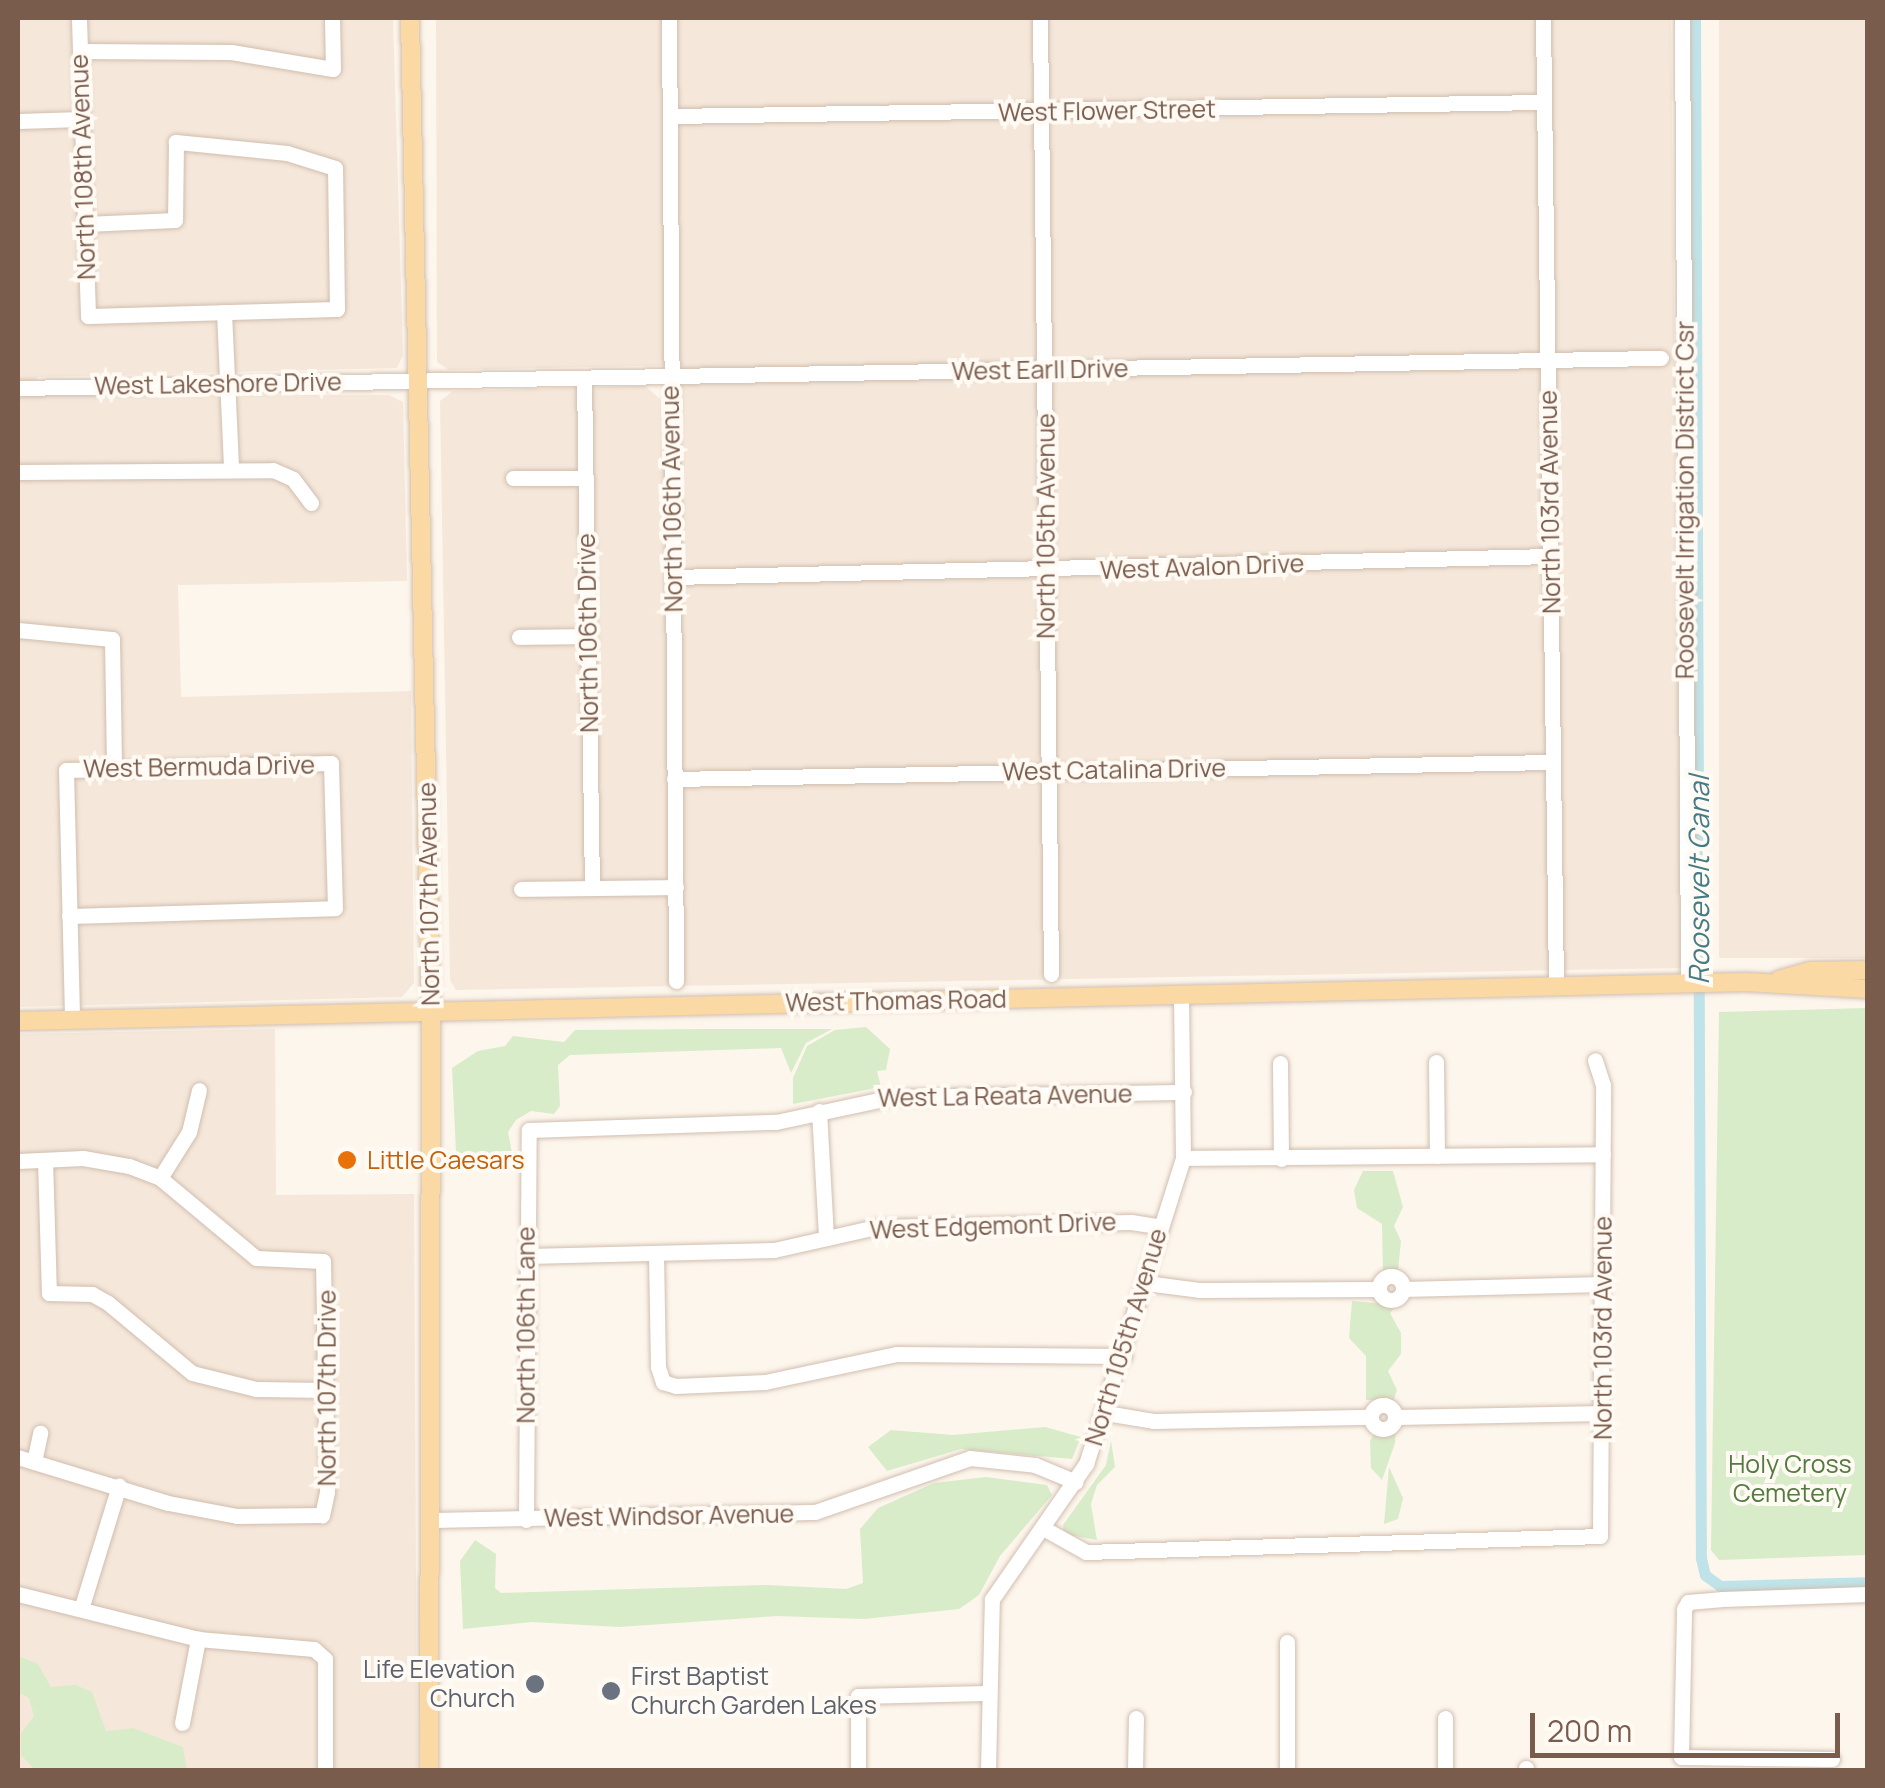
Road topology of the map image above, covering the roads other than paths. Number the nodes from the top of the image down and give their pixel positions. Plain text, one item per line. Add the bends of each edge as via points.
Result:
1 (79, 18) edge
2 (332, 18) edge
3 (410, 18) edge
4 (669, 18) edge
5 (1040, 18) edge
6 (1543, 18) edge
7 (1682, 18) edge
8 (80, 51) junction
9 (1544, 102) junction
10 (1040, 112) junction
11 (671, 116) junction
12 (82, 120) junction
13 (18, 121) edge
14 (85, 224) junction
15 (224, 312) junction
16 (1661, 358) dead end
17 (1547, 360) junction
18 (1045, 370) junction
19 (670, 377) junction
20 (584, 378) junction
21 (419, 382) junction
22 (228, 384) junction
23 (18, 388) edge
24 (231, 469) junction
25 (18, 472) edge
26 (513, 478) dead end
27 (586, 478) junction
28 (311, 503) dead end
29 (1552, 556) junction
30 (1045, 572) junction
31 (673, 576) junction
32 (18, 630) edge
33 (519, 636) dead end
34 (588, 636) junction
35 (1553, 762) junction
36 (114, 769) junction
37 (1049, 771) junction
38 (674, 779) junction
39 (676, 887) junction
40 (592, 888) junction
41 (521, 889) dead end
42 (70, 916) junction
43 (1868, 970) edge
44 (1051, 974) dead end
45 (676, 981) dead end
46 (1774, 982) junction
47 (1688, 984) junction
48 (1556, 986) junction
49 (1868, 988) edge
50 (1181, 995) junction
51 (431, 1012) junction
52 (72, 1020) junction
53 (18, 1022) edge
54 (1595, 1060) dead end
55 (1436, 1062) dead end
56 (1280, 1063) dead end
57 (199, 1090) dead end
58 (1184, 1092) junction
59 (818, 1111) junction
60 (529, 1130) joint
61 (1603, 1154) junction
62 (1437, 1156) junction
63 (1183, 1158) junction
64 (1280, 1159) junction
65 (46, 1160) junction
66 (18, 1161) edge
67 (160, 1178) junction
68 (1160, 1227) junction
69 (826, 1238) junction
70 (656, 1254) junction
71 (527, 1256) junction
72 (1146, 1283) junction
73 (1603, 1284) junction
74 (1124, 1356) junction
75 (327, 1390) junction
76 (1106, 1412) junction
77 (1603, 1413) junction
78 (40, 1433) dead end
79 (26, 1460) edge
80 (1076, 1482) junction
81 (120, 1486) junction
82 (429, 1520) junction
83 (526, 1520) junction
84 (1043, 1528) junction
85 (18, 1594) edge
86 (1868, 1594) edge
87 (82, 1606) junction
88 (198, 1639) junction
89 (1287, 1642) dead end
90 (986, 1693) junction
91 (1136, 1718) dead end
92 (1445, 1718) dead end
93 (182, 1723) dead end
94 (1832, 1759) dead end
95 (326, 1770) edge
96 (430, 1770) edge
97 (858, 1770) edge
98 (988, 1770) edge
99 (1135, 1770) edge
100 (1287, 1770) edge
101 (1445, 1770) edge

1 - 8 street, North 108th Avenue
2 - 8 street via 333,68 216,51
3 - 21 main road, North 107th Avenue
4 - 11 street, North 106th Avenue
5 - 10 street, North 105th Avenue
6 - 9 street, North 103rd Avenue
7 - 47 street, Roosevelt Irrigation District Csr
8 - 12 street, North 108th Avenue
9 - 10 street, West Flower Street
9 - 17 street, North 103rd Avenue
10 - 11 street, West Flower Street
10 - 18 street, North 105th Avenue
11 - 19 street, North 106th Avenue
12 - 13 street
12 - 14 street, North 108th Avenue
14 - 15 street, North 108th Avenue via 88,316
14 - 15 street via 175,220 176,142 286,153 334,168 337,308
15 - 22 street
16 - 17 street, West Earll Drive
17 - 18 street, West Earll Drive
17 - 29 street, North 103rd Avenue
18 - 19 street, West Earll Drive
18 - 30 street, North 105th Avenue
19 - 20 street, West Earll Drive
19 - 31 street, North 106th Avenue
20 - 21 street, West Earll Drive
20 - 27 street, North 106th Drive
21 - 22 street, West Lakeshore Drive
21 - 51 main road, North 107th Avenue
22 - 23 street, West Lakeshore Drive
22 - 24 street
24 - 25 street
24 - 28 street via 273,470 293,479
26 - 27 street
27 - 34 street, North 106th Drive
29 - 30 street, West Avalon Drive
29 - 35 street, North 103rd Avenue
30 - 31 street, West Avalon Drive
30 - 37 street, North 105th Avenue
31 - 38 street, North 106th Avenue
32 - 36 street via 112,639
33 - 34 street
34 - 40 street, North 106th Drive
35 - 37 street, West Catalina Drive
35 - 48 street, North 103rd Avenue
36 - 42 street, West Bermuda Drive via 66,770
36 - 42 street, West Bermuda Drive via 331,763 334,908
37 - 38 street, West Catalina Drive
37 - 44 street, North 105th Avenue
38 - 39 street, North 106th Avenue
39 - 40 street
39 - 45 street, North 106th Avenue
40 - 41 street
42 - 52 street
43 - 46 main road, West Thomas Road via 1811,971
46 - 47 main road, West Thomas Road
46 - 49 main road, West Thomas Road via 1811,990
47 - 48 main road, West Thomas Road
48 - 50 main road, West Thomas Road
50 - 51 main road, West Thomas Road
50 - 58 street, North 105th Avenue
51 - 52 main road, West Thomas Road
51 - 82 main road, North 107th Avenue
52 - 53 main road, West Thomas Road
54 - 61 street, North 103rd Avenue via 1603,1085
55 - 62 street
56 - 64 street
57 - 67 street via 190,1132
58 - 59 street, West La Reata Avenue via 894,1097
58 - 63 street, North 105th Avenue
59 - 60 street, West La Reata Avenue via 776,1122
59 - 69 street
60 - 71 street, North 106th Lane
61 - 62 street
61 - 73 street, North 103rd Avenue
62 - 64 street
63 - 64 street
63 - 68 street, North 105th Avenue
65 - 66 street
65 - 67 street via 104,1160
65 - 75 street via 50,1293 74,1291 108,1302 192,1373 256,1389
67 - 75 street, North 107th Drive via 256,1258 324,1261
68 - 69 street, West Edgemont Drive via 876,1227
68 - 72 street, North 105th Avenue
69 - 70 street, West Edgemont Drive via 774,1250
70 - 71 street, West Edgemont Drive
70 - 74 street via 663,1382 765,1382 897,1354
71 - 83 street, North 106th Lane
72 - 73 street via 1199,1290 1378,1289 1391,1301 1404,1288
72 - 74 street, North 105th Avenue
73 - 77 street, North 103rd Avenue
74 - 76 street, North 105th Avenue
75 - 81 street, North 107th Drive via 322,1515 237,1516
76 - 77 street via 1154,1421 1371,1417 1386,1429 1396,1417
76 - 80 street, North 105th Avenue
77 - 84 street, North 103rd Avenue via 1600,1536 1086,1552
78 - 79 street
79 - 81 street
80 - 83 street, West Windsor Avenue via 1035,1465 970,1458 815,1512
80 - 84 street, North 105th Avenue
81 - 87 street
82 - 83 street, West Windsor Avenue
82 - 96 main road, North 107th Avenue
84 - 90 street, North 105th Avenue via 992,1599
85 - 87 street
86 - 94 street via 1688,1602 1681,1756
87 - 88 street
88 - 93 street
88 - 95 street via 314,1649 326,1659
89 - 100 street
90 - 97 street via 858,1696
90 - 98 street, North 105th Avenue
91 - 99 street
92 - 101 street

